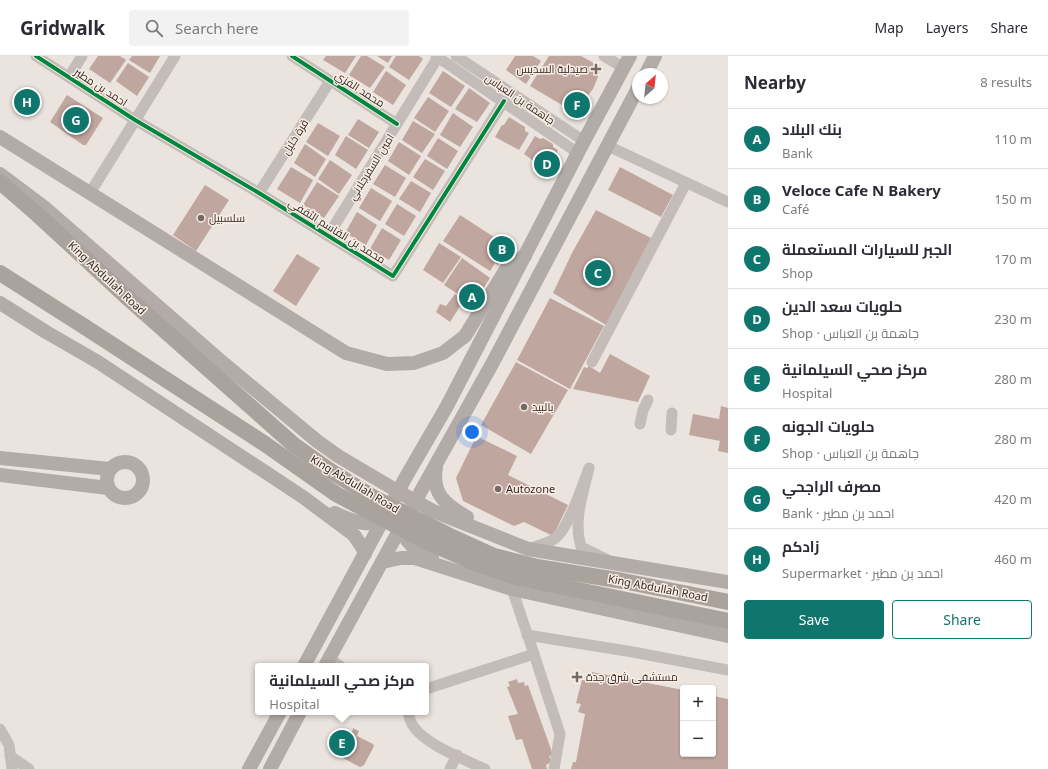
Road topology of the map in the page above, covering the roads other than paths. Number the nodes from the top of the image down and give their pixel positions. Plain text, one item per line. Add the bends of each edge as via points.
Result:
1 (36, 56) edge
2 (82, 56) edge
3 (175, 56) edge
4 (292, 56) edge
5 (456, 56) edge
6 (604, 56) edge
7 (655, 56) edge
8 (437, 57) edge
9 (627, 62) edge
10 (649, 68) edge
11 (69, 77) junction
12 (330, 81) junction
13 (632, 100) edge
14 (504, 102) junction
15 (136, 120) junction
16 (397, 124) junction
17 (0, 138) edge
18 (608, 146) junction
19 (581, 147) junction
20 (0, 174) edge
21 (0, 182) edge
22 (686, 183) junction
23 (259, 193) junction
24 (90, 194) junction
25 (728, 202) edge
26 (328, 236) junction
27 (525, 256) junction
28 (0, 273) edge
29 (0, 303) edge
30 (592, 362) dead end
31 (648, 400) dead end
32 (672, 413) dead end
33 (640, 424) dead end
34 (671, 430) dead end
35 (338, 456) junction
36 (0, 458) edge
37 (436, 465) junction
38 (110, 469) junction
39 (0, 476) edge
40 (108, 488) junction
41 (406, 496) junction
42 (303, 497) junction
43 (402, 518) junction
44 (381, 523) junction
45 (500, 538) junction
46 (528, 549) junction
47 (365, 554) junction
48 (382, 562) junction
49 (612, 562) junction
50 (467, 574) junction
51 (728, 582) edge
52 (512, 589) junction
53 (728, 602) edge
54 (728, 621) edge
55 (527, 635) junction
56 (728, 636) edge
57 (534, 654) junction
58 (306, 663) edge
59 (332, 663) edge
60 (728, 670) edge
61 (429, 688) edge
62 (278, 715) edge
63 (298, 715) edge
64 (409, 715) edge
65 (0, 729) edge
66 (457, 755) junction
67 (10, 756) junction
68 (12, 769) edge
69 (29, 769) edge
70 (249, 769) edge
71 (270, 769) edge
72 (450, 769) edge
73 (485, 769) edge
74 (554, 769) edge

1 - 11 street, احمد بن مطير
2 - 11 street
3 - 15 street
4 - 12 street, محمد الفزي
5 - 19 street, جاهمة بن العباس
6 - 9 street
7 - 10 main road
8 - 14 street, جاهمة بن العباس
8 - 16 street, امين السفرجلاني
9 - 19 main road
11 - 15 street, احمد بن مطير
12 - 16 street, محمد الفزي
12 - 23 street, قرة خليل
13 - 18 main road
14 - 19 street, جاهمة بن العباس
14 - 26 street, محمد بن القاسم الثقفي via 393,276
15 - 23 street, محمد بن القاسم الثقفي
15 - 24 street
16 - 26 street, امين السفرجلاني
17 - 24 main road
18 - 22 street
18 - 37 main road
19 - 27 main road
20 - 35 main road via 44,207 298,426
21 - 53 highway, King Abdullah Road, bridge via 294,445 329,470 390,506 494,556
22 - 25 street
22 - 30 street
23 - 26 street, محمد بن القاسم الثقفي
24 - 27 main road via 346,353 387,364 414,363 443,353 465,336 508,266
27 - 41 main road via 447,406 407,475
28 - 54 highway, King Abdullah Road, bridge via 265,444 336,494 427,542 515,577
29 - 42 main road via 98,362
31 - 33 street
32 - 34 street
35 - 41 main road
35 - 42 main road via 360,478 363,487 359,500 352,506 343,508
36 - 38 main road
37 - 41 main road
37 - 45 main road via 435,484 443,500
38 - 40 main road via 107,478
38 - 40 main road via 118,463 132,463 142,472 144,482 137,494 128,498 114,495
39 - 40 main road
41 - 43 main road
41 - 44 main road
41 - 45 main road via 433,511
42 - 44 main road via 353,522
42 - 47 main road via 354,535
43 - 44 main road via 393,518
43 - 48 main road
43 - 50 main road via 403,535 414,548
44 - 47 main road
45 - 46 main road
45 - 50 main road via 482,537 456,526 448,527 442,532 437,542 440,553
46 - 49 main road
46 - 49 street via 560,534 571,515 589,468 578,517 581,547
47 - 58 main road
48 - 50 main road via 415,558
48 - 59 main road
49 - 51 main road
50 - 52 main road
52 - 55 street
52 - 56 main road
55 - 57 street
55 - 60 street
57 - 61 street
57 - 74 street via 560,734
62 - 70 main road
63 - 71 main road
64 - 66 street via 412,724 422,736
65 - 67 street via 9,746
66 - 72 street
66 - 73 street
67 - 68 street
67 - 69 street

